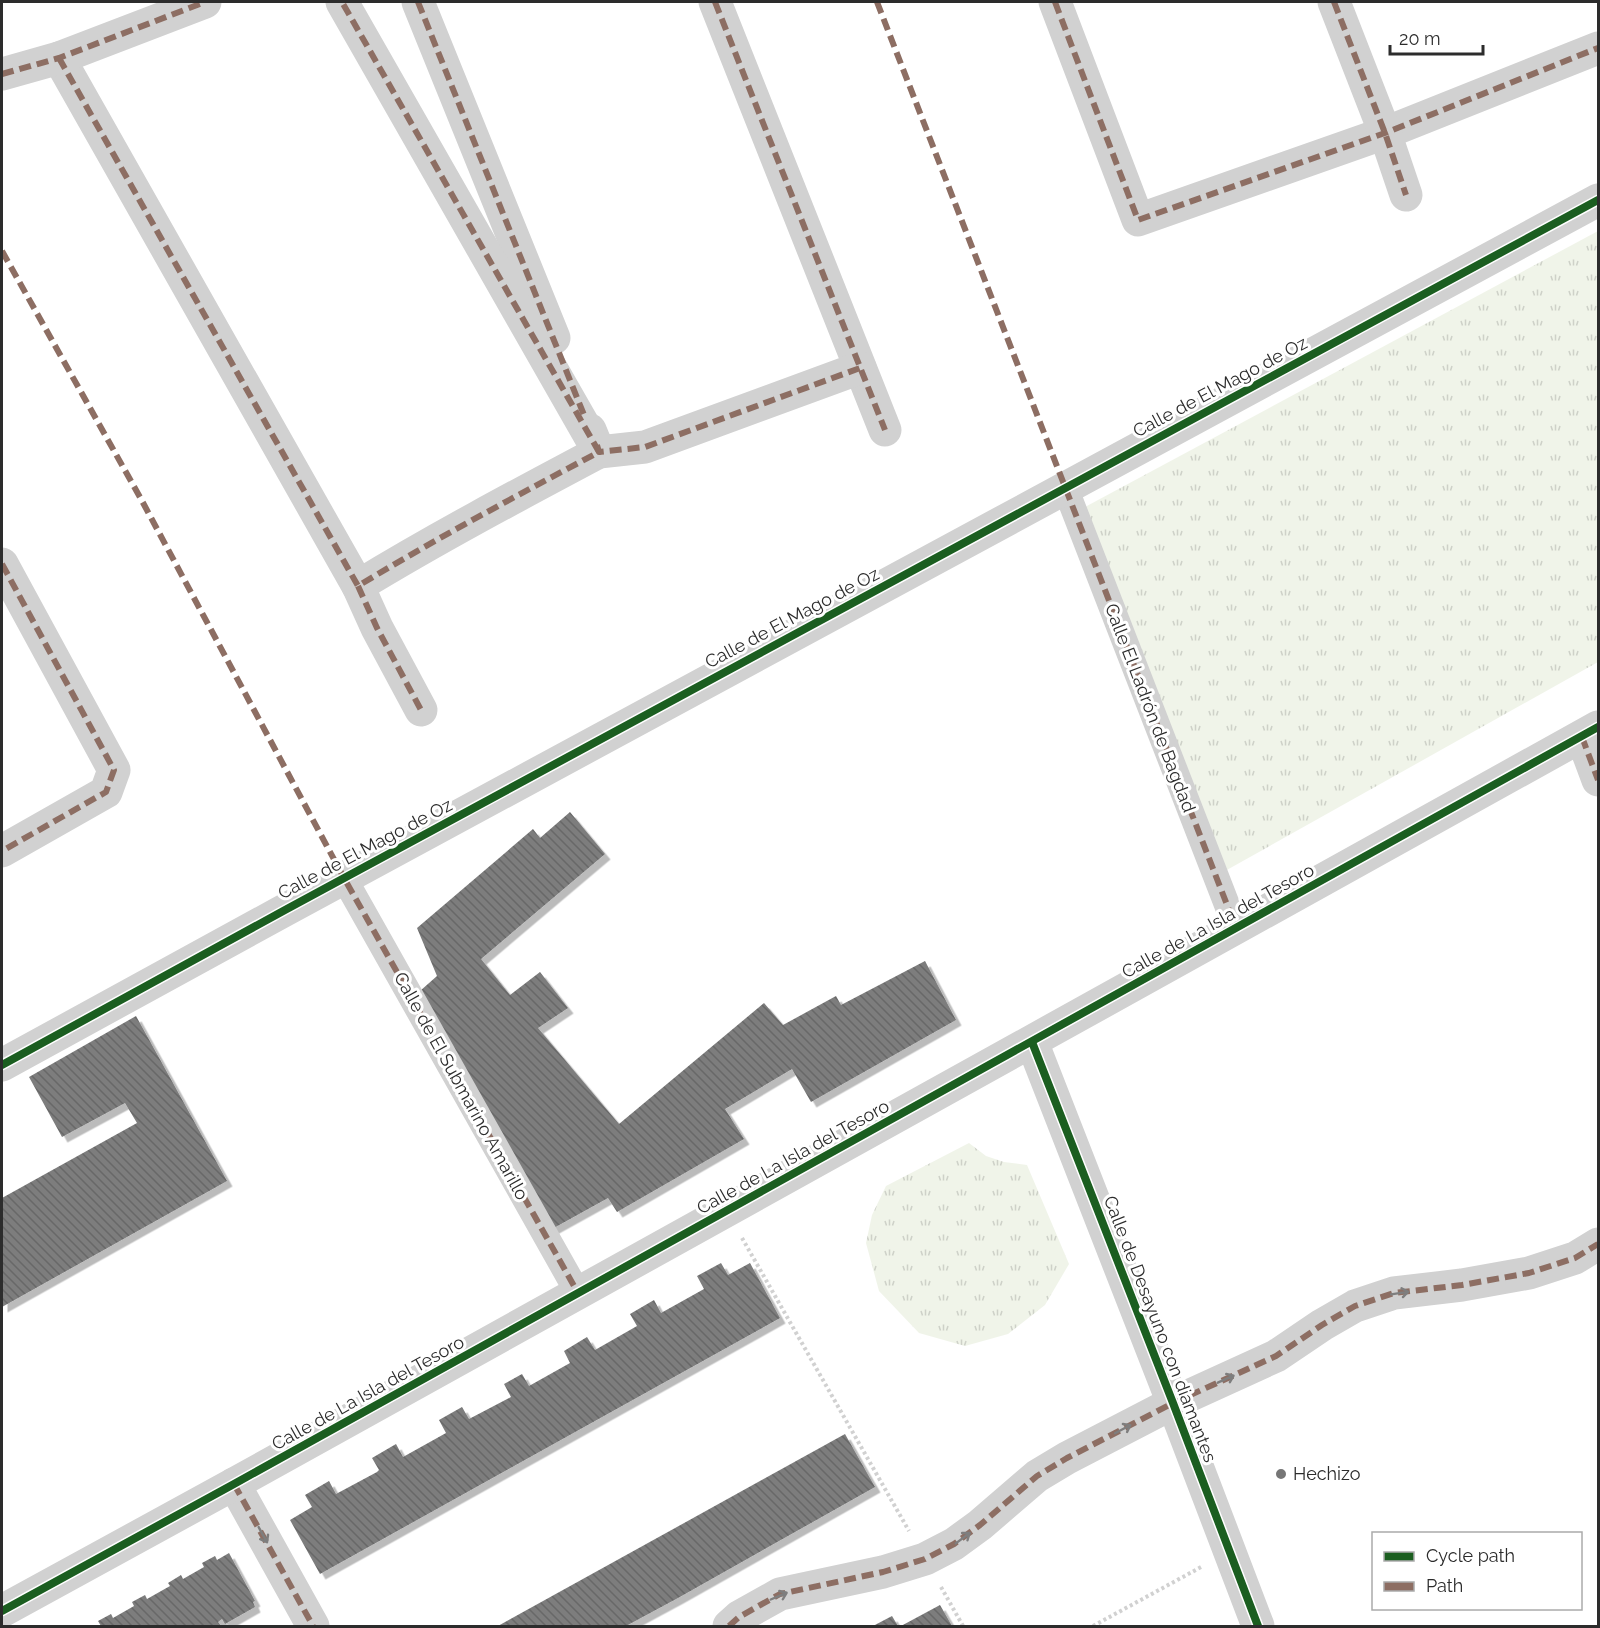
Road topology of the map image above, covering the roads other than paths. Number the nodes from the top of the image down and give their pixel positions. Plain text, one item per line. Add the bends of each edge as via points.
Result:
1 (205, 2) edge
2 (342, 2) edge
3 (418, 2) edge
4 (714, 2) edge
5 (1055, 2) edge
6 (1334, 2) edge
7 (1599, 48) edge
8 (59, 58) junction
9 (2, 74) edge
10 (1385, 133) junction
11 (1406, 195) dead end
12 (1599, 200) edge
13 (860, 368) junction
14 (885, 430) dead end
15 (599, 452) junction
16 (1065, 487) junction
17 (2, 564) edge
18 (358, 586) junction
19 (421, 710) dead end
20 (1590, 732) edge
21 (1599, 780) edge
22 (2, 851) edge
23 (344, 878) junction
24 (1236, 928) junction
25 (1032, 1042) junction
26 (2, 1065) edge
27 (1599, 1244) edge
28 (578, 1293) junction
29 (1173, 1403) junction
30 (234, 1484) junction
31 (2, 1611) edge
32 (313, 1626) edge
33 (729, 1626) edge
34 (1258, 1626) edge

1 - 8 street
2 - 15 street
3 - 15 street
4 - 13 street
5 - 10 street via 1138,220
6 - 10 street
7 - 10 street
8 - 9 street
8 - 18 street
10 - 11 street
12 - 16 street, Calle de El Mago de Oz
13 - 14 street
13 - 15 street via 645,447
15 - 18 street
16 - 23 street, Calle de El Mago de Oz
16 - 24 street, Calle El Ladrón de Bagdad
17 - 22 street via 114,770 106,792
18 - 19 street
20 - 21 street
20 - 24 street, Calle de La Isla del Tesoro
23 - 26 street, Calle de El Mago de Oz
23 - 28 street, Calle de El Submarino Amarillo
24 - 25 street, Calle de La Isla del Tesoro
25 - 28 street, Calle de La Isla del Tesoro
25 - 29 street, Calle de Desayuno con diamantes
29 -> 27 street via 1276,1356 1355,1306 1394,1293 1529,1273 1575,1258
28 - 30 street, Calle de La Isla del Tesoro
33 -> 29 street via 780,1594 925,1559 971,1532 1037,1476
29 - 34 street, Calle de Desayuno con diamantes
30 - 31 street, Calle de La Isla del Tesoro
30 -> 32 street

